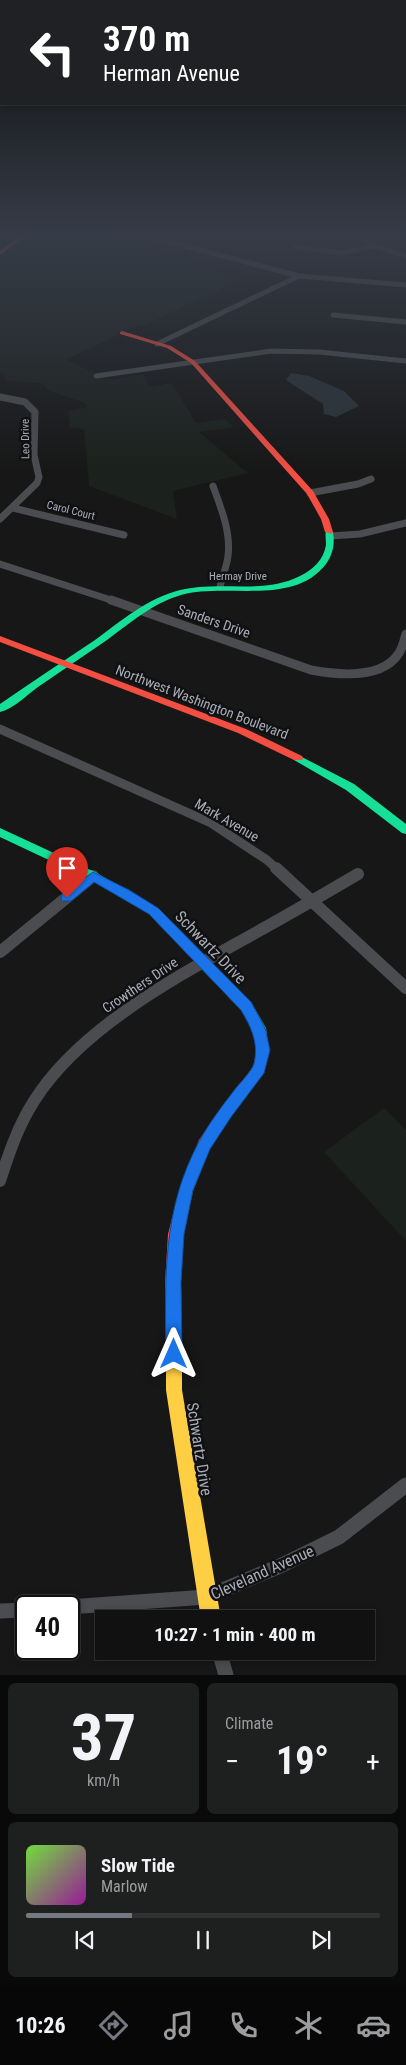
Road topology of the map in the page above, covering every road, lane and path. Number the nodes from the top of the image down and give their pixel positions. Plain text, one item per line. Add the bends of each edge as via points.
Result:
1 (220, 314) edge
2 (333, 315) dead end
3 (406, 322) edge
4 (122, 333) dead end
5 (158, 344) junction
6 (406, 360) edge
7 (193, 362) junction
8 (96, 376) dead end
9 (0, 397) edge
10 (371, 479) dead end
11 (213, 486) dead end
12 (310, 493) junction
13 (13, 508) junction
14 (0, 519) edge
15 (406, 523) edge
16 (124, 535) dead end
17 (331, 536) junction
18 (0, 564) edge
19 (220, 587) junction
20 (143, 611) junction
21 (406, 634) edge
22 (0, 639) edge
23 (65, 665) junction
24 (0, 709) edge
25 (0, 729) edge
26 (406, 830) edge
27 (0, 832) edge
28 (358, 874) dead end
29 (93, 876) junction
30 (312, 901) junction
31 (0, 952) edge
32 (202, 962) junction
33 (406, 988) edge
34 (0, 1181) edge
35 (406, 1485) edge
36 (206, 1598) junction
37 (80, 1606) edge
38 (209, 1610) edge
39 (15, 1611) edge
40 (0, 1612) edge
41 (222, 1660) edge
42 (226, 1675) edge

1 - 5 street
2 - 3 street
4 - 5 street
5 - 7 street via 186,355
6 - 7 street via 272,351
7 - 8 street
7 - 12 street
9 - 13 street, Leo Drive via 20,400 35,412 34,455 39,477
10 - 12 street
11 - 19 street via 227,534 228,554
12 - 17 street
13 - 14 street, Leo Drive
13 - 16 street, Carol Court
15 - 17 street via 351,537
17 - 19 street, Hermay Drive via 329,553 323,564 300,580 262,589
18 - 20 street, Sanders Drive
19 - 20 street, Hermay Drive via 181,591
20 - 21 street, Sanders Drive via 311,670 328,673 347,674 378,668 398,654
20 - 23 street, Hermay Drive
22 - 23 street, Northwest Washington Boulevard
23 - 24 street, Hermay Drive
23 - 26 street, Northwest Washington Boulevard via 283,748 350,787
25 - 30 street, Mark Avenue via 211,823 268,860
27 - 29 street, Schwartz Drive
28 - 30 street, Crowthers Drive
29 - 31 street
29 - 32 street, Schwartz Drive via 154,911
30 - 32 street, Crowthers Drive
30 - 33 street, Mark Avenue
32 - 34 street, Crowthers Drive via 133,1004 58,1070 27,1112 4,1158
32 - 36 street, Schwartz Drive via 246,1006 259,1028 263,1050 260,1069 204,1145 186,1190 176,1234 174,1390
35 - 36 street, Cleveland Avenue via 339,1537
36 - 37 street, Cleveland Avenue
36 - 38 street, Schwartz Drive
39 - 40 street
41 - 42 street

